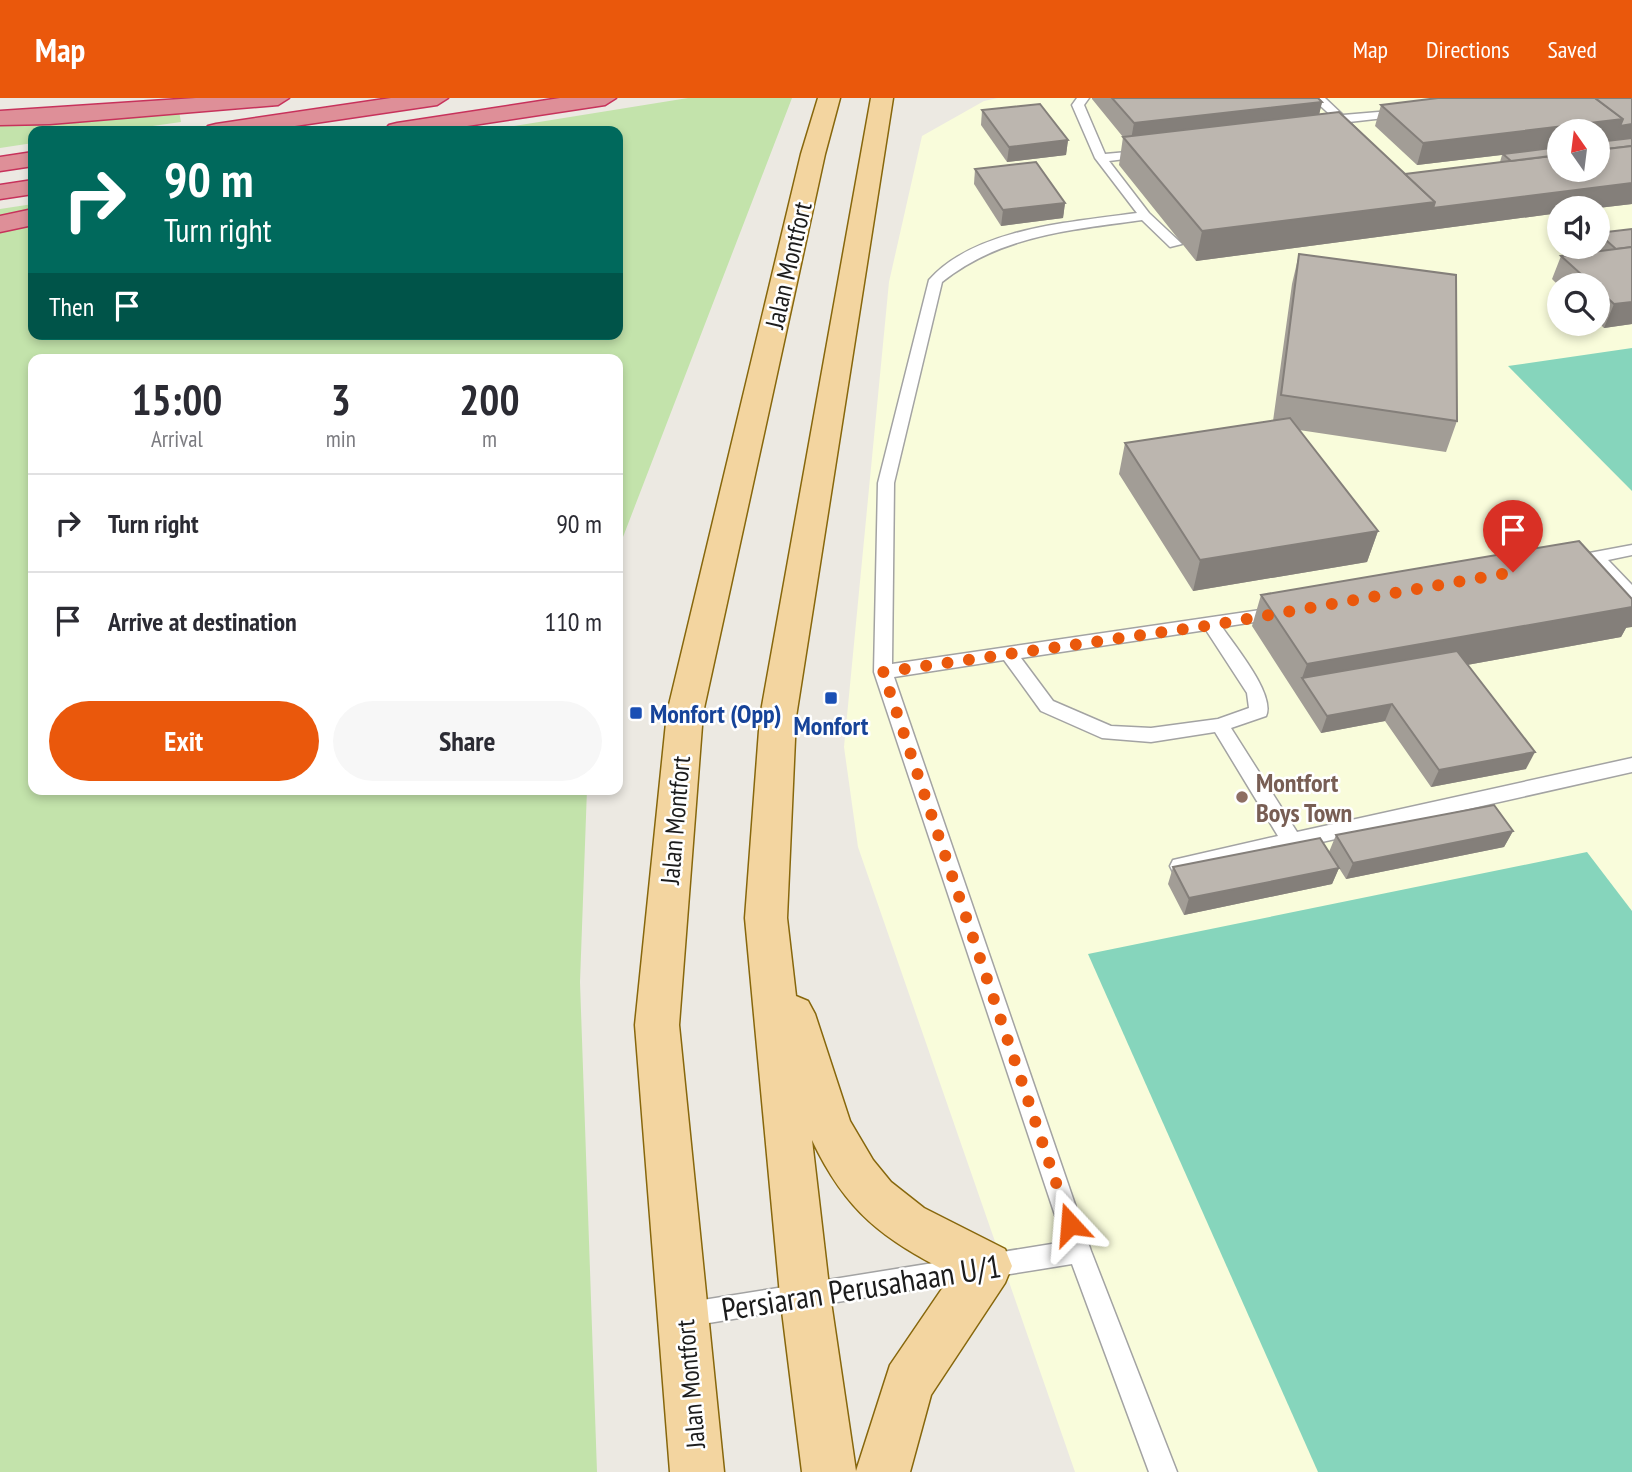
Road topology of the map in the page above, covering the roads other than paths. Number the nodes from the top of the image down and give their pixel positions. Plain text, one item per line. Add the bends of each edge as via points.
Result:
1 (278, 98) edge
2 (437, 98) edge
3 (605, 98) edge
4 (829, 98) edge
5 (882, 98) edge
6 (1083, 98) edge
7 (1318, 98) edge
8 (1409, 112) edge
9 (0, 118) edge
10 (1339, 125) junction
11 (249, 126) edge
12 (432, 126) edge
13 (1361, 139) edge
14 (1157, 151) edge
15 (1101, 158) junction
16 (28, 160) edge
17 (0, 164) edge
18 (28, 188) edge
19 (0, 192) edge
20 (1145, 216) junction
21 (28, 218) edge
22 (0, 224) edge
23 (1175, 244) dead end
24 (1632, 550) edge
25 (1595, 557) junction
26 (1555, 564) edge
27 (1632, 595) edge
28 (1294, 610) edge
29 (1212, 625) junction
30 (1009, 654) junction
31 (883, 672) junction
32 (1220, 726) junction
33 (1632, 765) edge
34 (1292, 840) junction
35 (1180, 866) edge
36 (766, 918) junction
37 (1079, 1251) junction
38 (987, 1266) junction
39 (805, 1295) junction
40 (684, 1315) junction
41 (697, 1472) edge
42 (829, 1472) edge
43 (883, 1472) edge
44 (1163, 1472) edge

1 - 9 highway
2 - 11 highway
3 - 12 highway
4 - 40 main road, Jalan Montfort via 685,713 657,1025
5 - 36 main road via 778,717
6 - 15 lane via 1078,105
7 - 10 lane
8 - 10 lane
10 - 13 lane
14 - 15 lane
15 - 20 lane
16 - 17 highway
18 - 19 highway
20 - 23 lane
20 - 31 lane via 1024,236 984,248 954,263 936,280 886,483
21 - 22 highway
24 - 25 lane
25 - 26 lane
25 - 27 lane
28 - 29 lane
29 - 30 lane
29 - 32 lane via 1256,692 1259,711
30 - 31 lane
30 - 32 lane via 1047,706 1109,733 1151,735
31 - 37 lane
32 - 34 lane
33 - 34 lane
34 - 35 lane
36 - 38 main road via 821,1109 848,1167 896,1217
36 - 39 main road
37 - 38 lane, Persiaran Perusahaan U/1
37 - 44 lane
38 - 39 lane, Persiaran Perusahaan U/1
38 - 43 main road via 908,1383
39 - 40 lane, Persiaran Perusahaan U/1
39 - 42 main road
40 - 41 main road, Jalan Montfort

